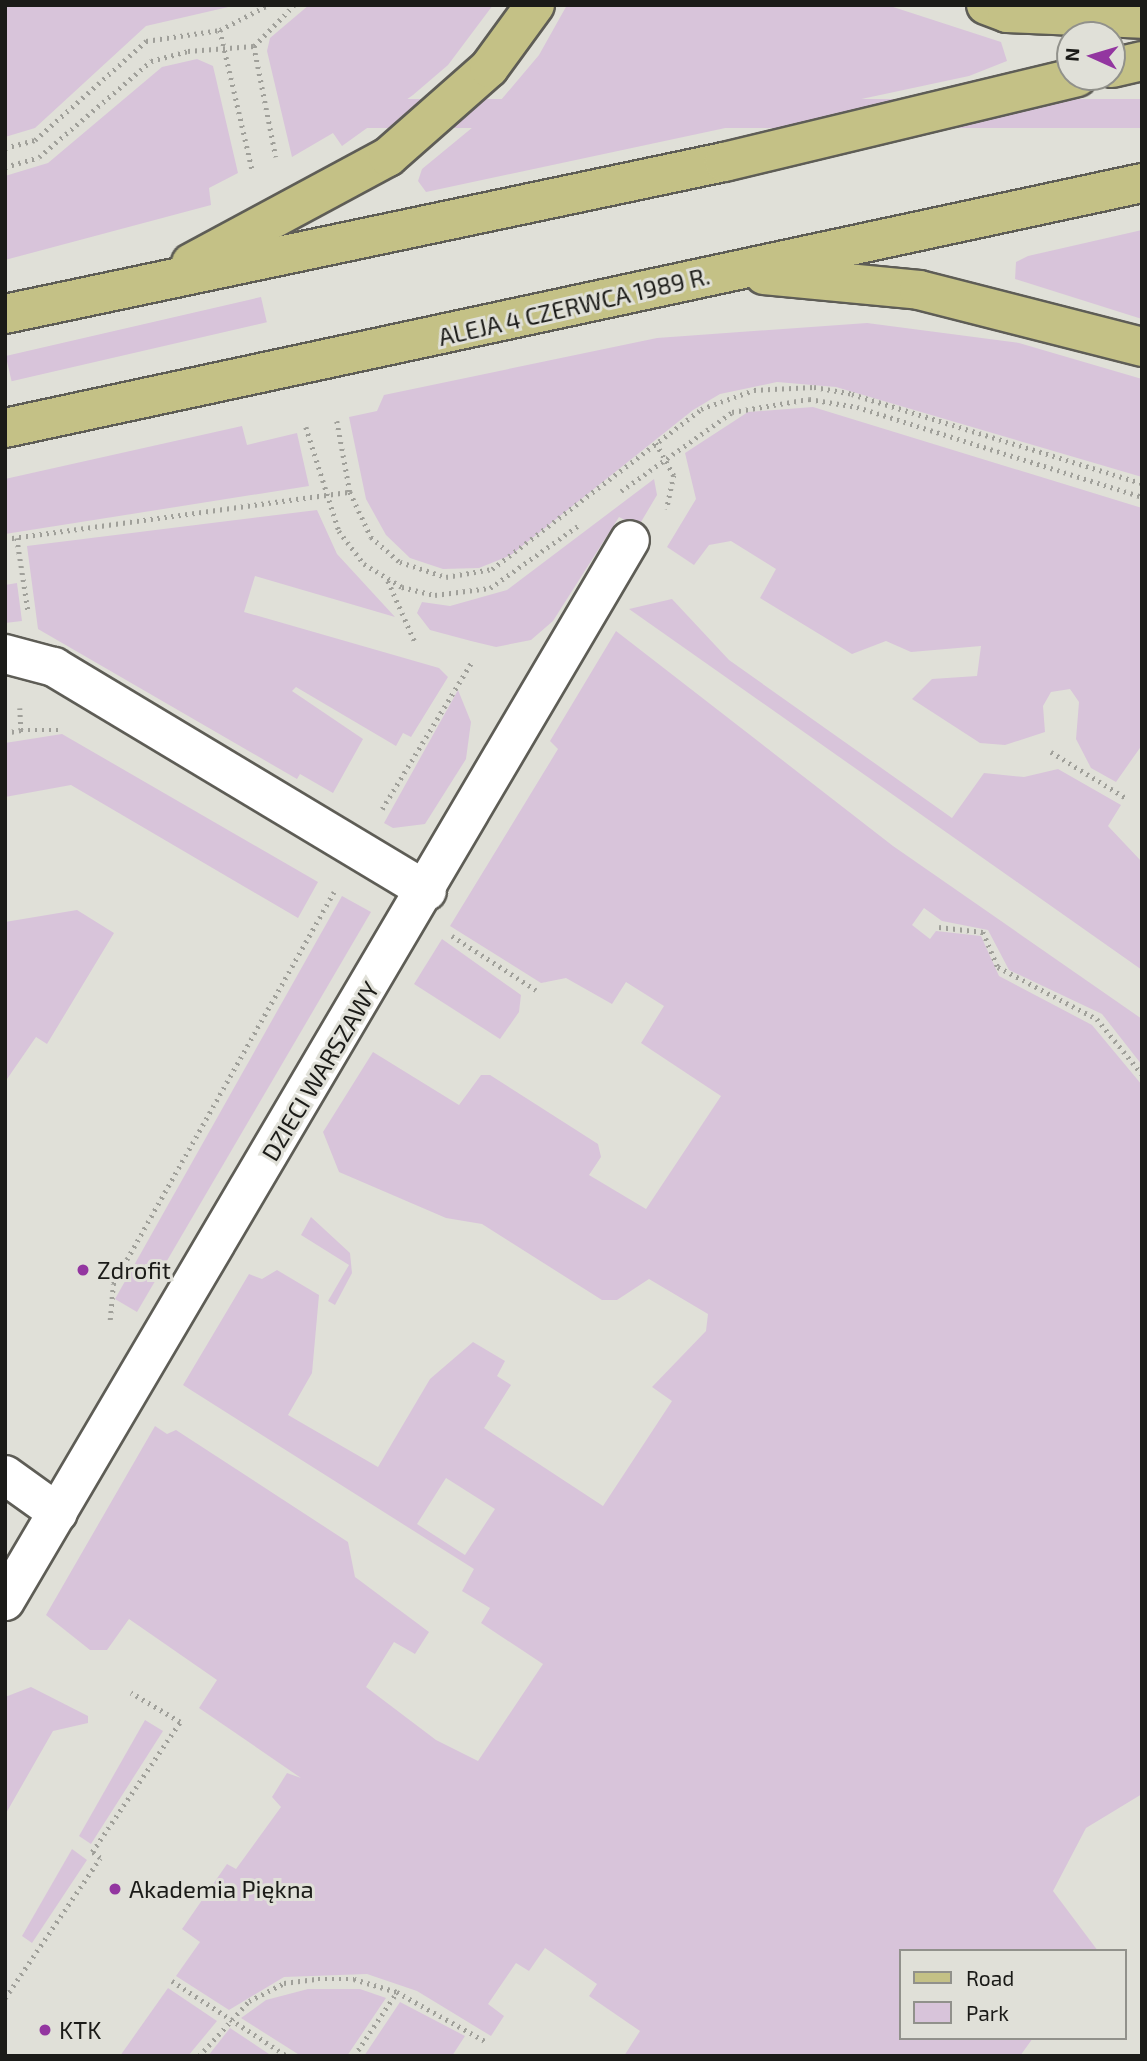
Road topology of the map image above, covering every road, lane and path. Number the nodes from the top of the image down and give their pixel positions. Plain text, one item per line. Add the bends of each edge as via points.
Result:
1 (268, 5) edge
2 (294, 5) edge
3 (536, 5) edge
4 (986, 5) edge
5 (1142, 19) edge
6 (220, 30) junction
7 (254, 46) junction
8 (227, 47) junction
9 (1056, 82) edge
10 (5, 148) edge
11 (276, 157) dead end
12 (5, 167) edge
13 (252, 170) dead end
14 (1142, 183) edge
15 (727, 271) junction
16 (149, 285) junction
17 (5, 314) edge
18 (1142, 346) edge
19 (337, 421) dead end
20 (306, 427) dead end
21 (5, 428) edge
22 (656, 443) junction
23 (665, 457) junction
24 (1142, 483) edge
25 (350, 492) junction
26 (323, 497) junction
27 (1142, 497) edge
28 (612, 499) dead end
29 (591, 516) dead end
30 (17, 538) junction
31 (5, 539) edge
32 (630, 540) joint
33 (388, 580) junction
34 (23, 582) dead end
35 (415, 642) dead end
36 (5, 654) edge
37 (471, 663) dead end
38 (21, 730) dead end
39 (5, 733) edge
40 (1051, 751) dead end
41 (1126, 798) dead end
42 (360, 846) junction
43 (427, 891) junction
44 (939, 927) dead end
45 (446, 932) dead end
46 (536, 990) dead end
47 (1142, 1074) edge
48 (110, 1320) dead end
49 (5, 1475) edge
50 (58, 1513) junction
51 (5, 1601) edge
52 (131, 1693) dead end
53 (172, 1981) dead end
54 (397, 1992) junction
55 (5, 1998) edge
56 (230, 2019) junction
57 (487, 2042) dead end
58 (199, 2056) edge
59 (287, 2056) edge
60 (354, 2056) edge

1 - 6 path
2 - 7 path
3 - 16 main road via 489,68 388,157
4 - 5 main road via 1007,13
6 - 8 path
6 - 10 path via 146,41 35,140
7 - 8 path
7 - 11 path
8 - 12 path via 150,61 39,157
8 - 13 path
9 - 16 main road via 724,162
14 - 15 main road, ALEJA 4 CZERWCA 1989 R.
15 - 18 main road via 919,290
15 - 21 main road, ALEJA 4 CZERWCA 1989 R.
16 - 17 main road
19 - 25 path
20 - 26 path
22 - 23 path
22 - 24 path via 719,401 754,390 814,387
22 - 25 path via 516,554 479,574 446,577 400,562 371,537
23 - 27 path via 732,412 809,399 857,407
23 - 28 path
23 - 32 path via 674,475 669,505 654,533
25 - 26 path
26 - 30 path
26 - 33 path via 350,550
29 - 33 path via 514,576 479,591 435,595
30 - 31 path
30 - 34 path
32 - 43 street, DZIECI WARSZAWY
33 - 35 path
36 - 42 street via 54,667
37 - 42 path
38 - 39 path
40 - 41 path
42 - 43 street
42 - 48 path via 113,1284
43 - 50 street, DZIECI WARSZAWY
44 - 47 path via 983,932 998,967 1097,1019
45 - 46 path
49 - 50 street
50 - 51 street, DZIECI WARSZAWY
52 - 55 path via 180,1722 92,1852 100,1858
53 - 56 path
54 - 56 path via 354,1979 284,1983
54 - 57 path
54 - 60 path
56 - 58 path
56 - 59 path

